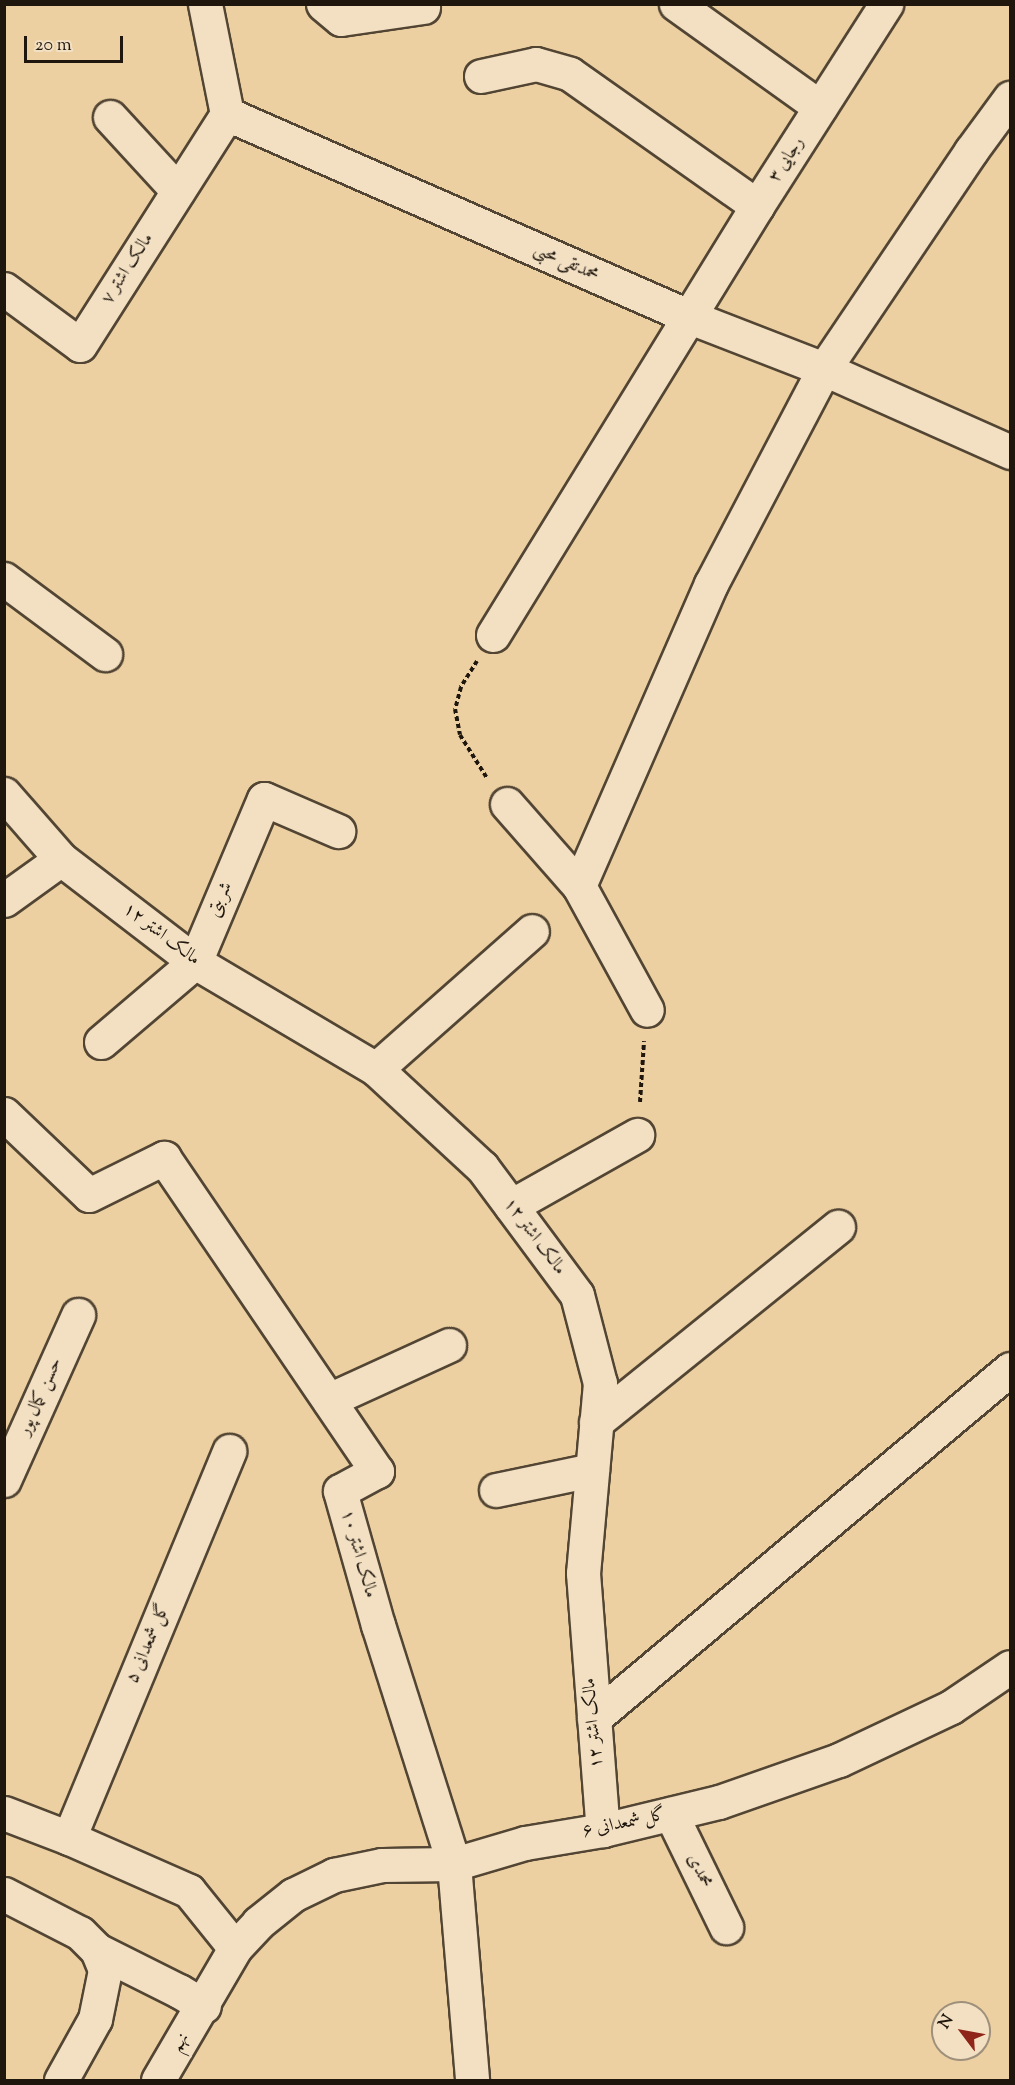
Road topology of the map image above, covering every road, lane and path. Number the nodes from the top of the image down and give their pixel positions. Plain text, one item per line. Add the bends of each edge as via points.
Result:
1 (323, 4) edge
2 (676, 4) edge
3 (886, 4) edge
4 (207, 6) edge
5 (423, 7) dead end
6 (481, 76) dead end
7 (1011, 98) edge
8 (820, 107) junction
9 (227, 114) junction
10 (110, 117) dead end
11 (178, 191) junction
12 (757, 206) junction
13 (4, 289) edge
14 (690, 317) junction
15 (824, 369) junction
16 (1011, 452) edge
17 (4, 579) edge
18 (493, 635) joint
19 (105, 654) dead end
20 (4, 794) edge
21 (507, 804) joint
22 (338, 831) dead end
23 (61, 859) junction
24 (579, 886) junction
25 (4, 900) edge
26 (532, 931) dead end
27 (195, 962) junction
28 (647, 1010) joint
29 (100, 1042) dead end
30 (376, 1070) junction
31 (4, 1114) edge
32 (637, 1135) joint
33 (511, 1206) junction
34 (838, 1227) dead end
35 (78, 1315) dead end
36 (449, 1345) dead end
37 (1011, 1369) edge
38 (329, 1400) junction
39 (596, 1422) junction
40 (11, 1447) edge
41 (229, 1451) dead end
42 (592, 1470) junction
43 (4, 1480) edge
44 (496, 1490) dead end
45 (1011, 1667) edge
46 (594, 1718) junction
47 (4, 1813) edge
48 (671, 1814) junction
49 (603, 1830) junction
50 (69, 1838) junction
51 (454, 1864) junction
52 (4, 1894) edge
53 (726, 1927) dead end
54 (235, 1948) junction
55 (101, 1960) junction
56 (191, 1999) junction
57 (61, 2080) edge
58 (158, 2080) edge
59 (465, 2080) edge
60 (472, 2080) edge

1 - 5 street via 342,19
2 - 8 street
3 - 8 street, رجایی ۳
4 - 9 street
6 - 12 street via 536,64 570,74
7 - 15 street
8 - 12 street, رجایی ۳
9 - 11 street, مالک اشتر ۷
9 - 14 street, محمدتقی محبی
10 - 11 street
11 - 13 street, مالک اشتر ۷ via 80,345
12 - 14 street, رجایی ۳
14 - 15 street, محمدتقی محبی
14 - 18 street, رجایی ۳
15 - 16 street, محمدتقی محبی
15 - 24 street via 711,584
17 - 19 street
18 - 21 path via 461,687 455,709 460,735
20 - 23 street, مالک اشتر ۱۲
21 - 24 street
22 - 27 street, شربتی via 264,799
23 - 25 street
23 - 27 street, مالک اشتر ۱۲
24 - 28 street
26 - 30 street
27 - 29 street, شربتی
27 - 30 street, مالک اشتر ۱۲
28 - 32 path
30 - 33 street, مالک اشتر ۱۲ via 482,1167
31 - 38 street, مالک اشتر ۱۰ via 89,1195 164,1158
32 - 33 street
33 - 39 street, مالک اشتر ۱۲ via 577,1294 600,1383
34 - 39 street
35 - 40 street, حسن کمال پور
36 - 38 street
37 - 46 street
38 - 51 street, مالک اشتر ۱۰ via 377,1471 340,1491
39 - 42 street, مالک اشتر ۱۲
40 - 43 street, حسن کمال پور
41 - 50 street, گل شمعدانی ۵
42 - 44 street
42 - 46 street, مالک اشتر ۱۲ via 583,1573
45 - 48 street, گل شمعدانی ۶ via 951,1707 839,1760 779,1783
46 - 49 street, مالک اشتر ۱۲
47 - 50 street
48 - 49 street, گل شمعدانی ۶
48 - 53 street, محمدی
49 - 51 street, گل شمعدانی ۶ via 525,1843
50 - 54 street via 189,1891
51 - 54 street, گل شمعدانی ۶ via 382,1865 334,1875 293,1895
51 - 60 street, مالک اشتر ۱۰
52 - 55 street via 80,1933
54 - 56 street, نهم
55 - 56 street via 148,1975
55 - 57 street via 96,2019
56 - 58 street, نهم
59 - 60 street

